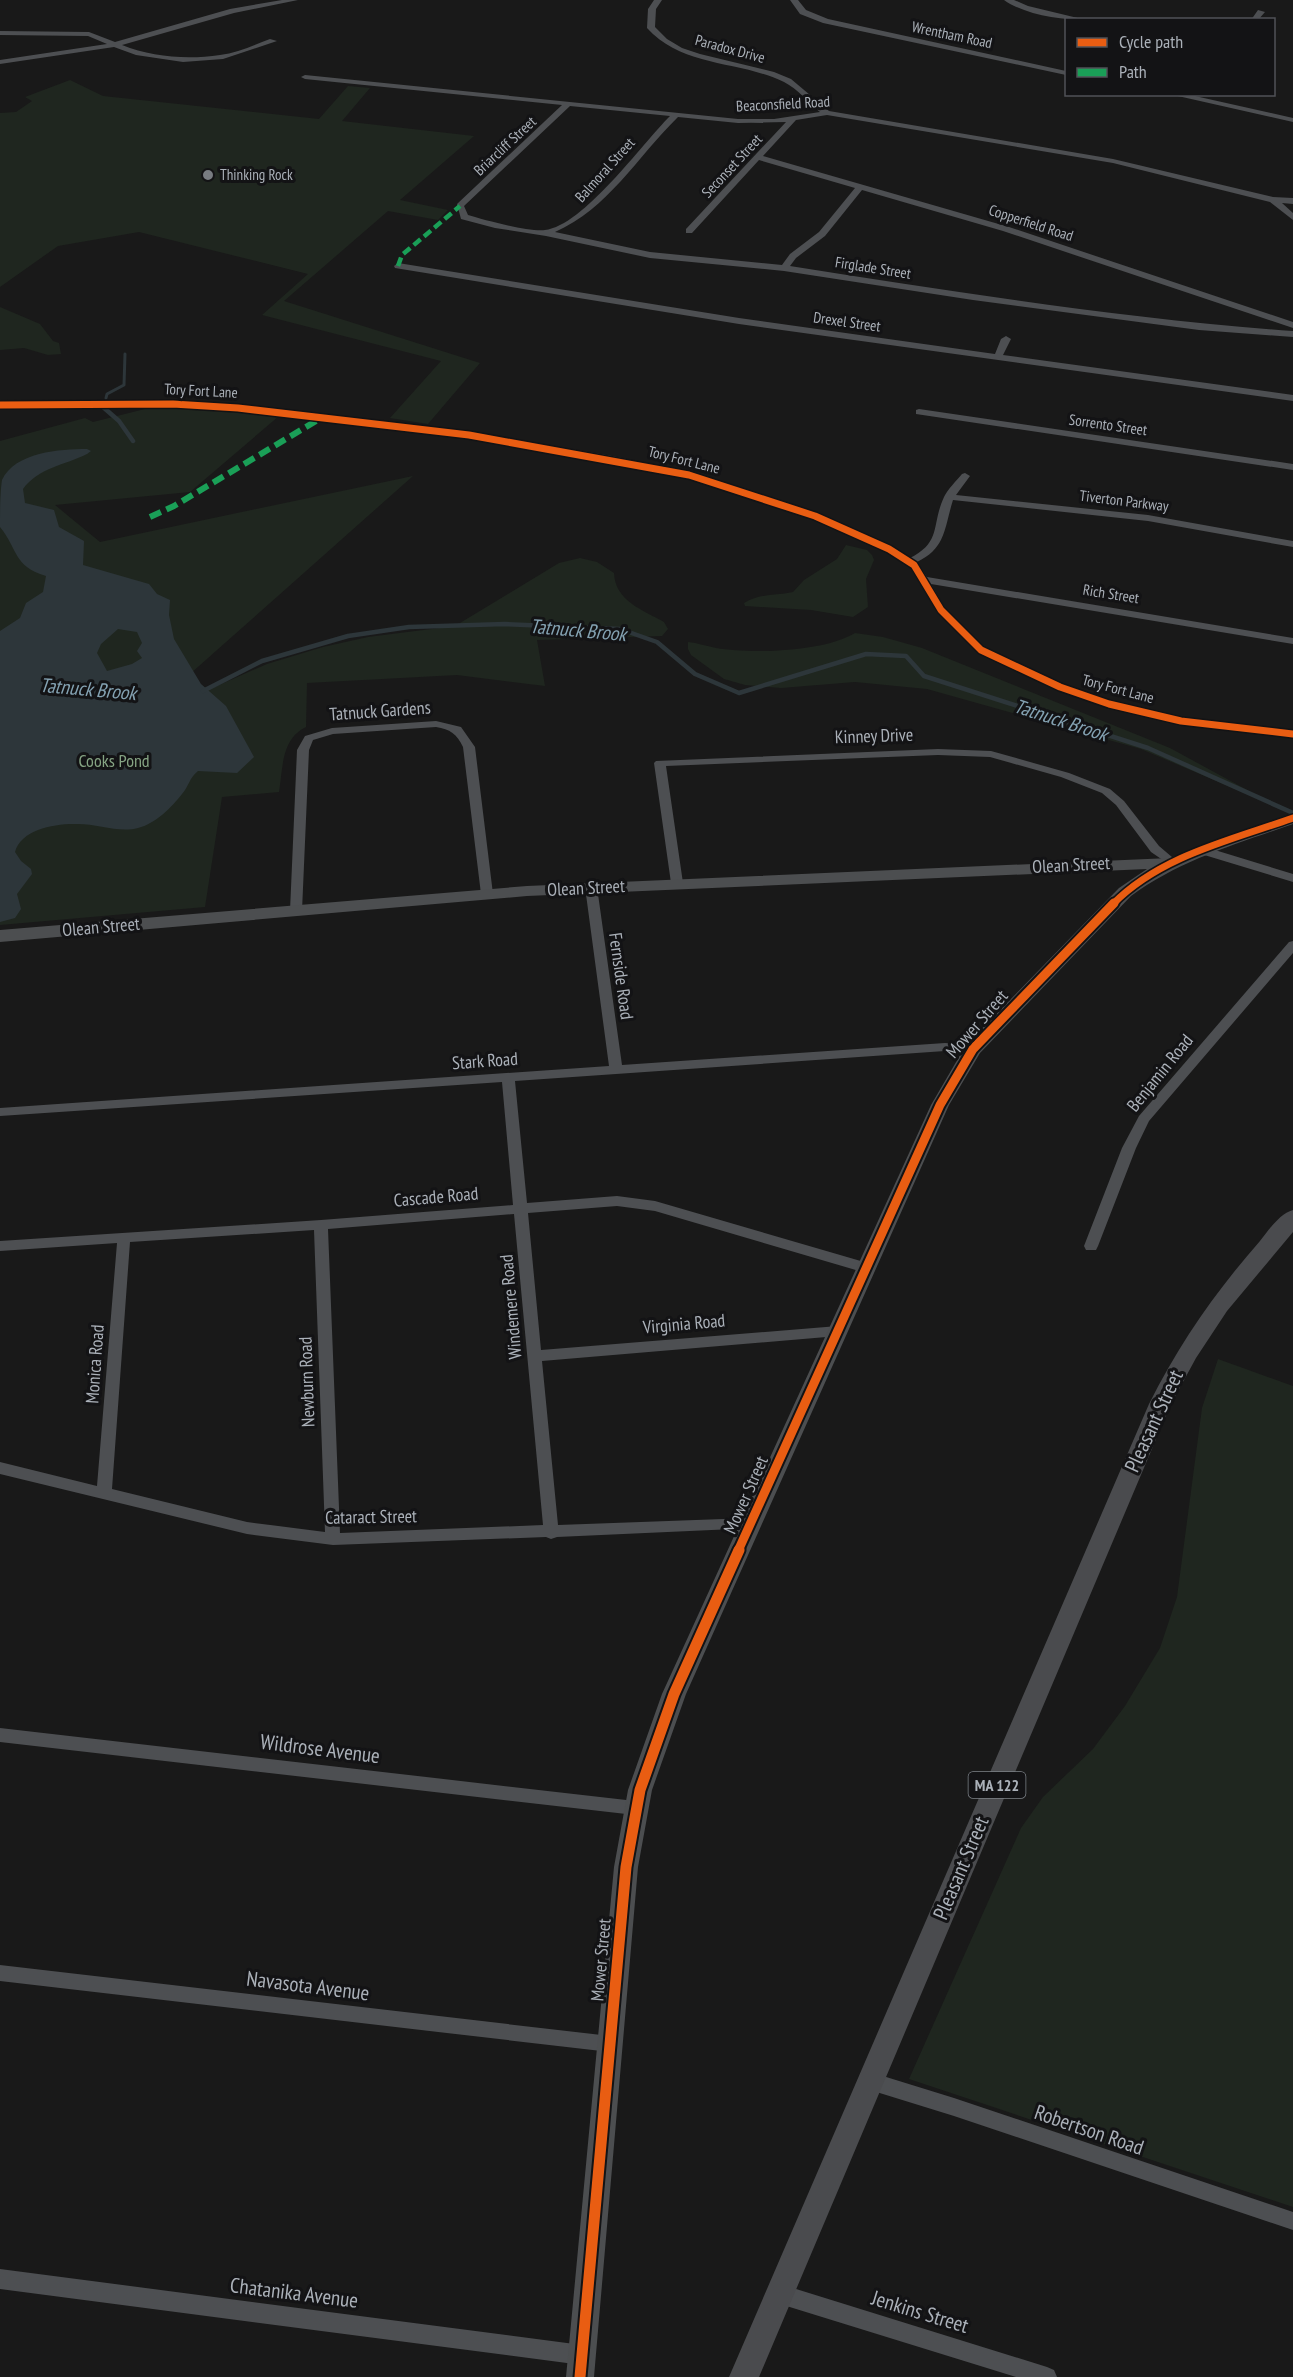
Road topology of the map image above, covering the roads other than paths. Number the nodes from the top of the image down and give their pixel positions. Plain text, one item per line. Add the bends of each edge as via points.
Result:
1 (245, 0) edge
2 (294, 0) edge
3 (658, 0) edge
4 (794, 0) edge
5 (1008, 0) edge
6 (256, 5) junction
7 (1261, 12) dead end
8 (1073, 18) edge
9 (1256, 18) edge
10 (0, 33) edge
11 (273, 41) dead end
12 (116, 45) junction
13 (0, 62) edge
14 (1065, 73) edge
15 (305, 77) dead end
16 (1183, 96) edge
17 (568, 104) junction
18 (827, 113) junction
19 (676, 115) junction
20 (793, 119) junction
21 (1293, 120) edge
22 (758, 157) junction
23 (860, 187) junction
24 (1273, 200) junction
25 (1293, 201) edge
26 (460, 206) joint
27 (1293, 217) edge
28 (689, 231) dead end
29 (546, 233) junction
30 (398, 266) dead end
31 (784, 268) junction
32 (1293, 325) edge
33 (1293, 334) edge
34 (1006, 339) dead end
35 (998, 357) junction
36 (1293, 398) edge
37 (0, 405) edge
38 (919, 412) dead end
39 (1293, 467) edge
40 (964, 476) dead end
41 (949, 497) junction
42 (1293, 544) edge
43 (909, 562) junction
44 (924, 580) junction
45 (1293, 641) edge
46 (1293, 734) edge
47 (1286, 820) edge
48 (1205, 851) junction
49 (1173, 863) junction
50 (1293, 878) edge
51 (677, 883) junction
52 (591, 887) junction
53 (486, 894) junction
54 (296, 911) junction
55 (0, 936) edge
56 (1293, 945) edge
57 (973, 1049) junction
58 (616, 1070) junction
59 (508, 1077) junction
60 (0, 1112) edge
61 (520, 1208) junction
62 (1293, 1218) edge
63 (321, 1225) junction
64 (124, 1238) junction
65 (0, 1246) edge
66 (1091, 1246) dead end
67 (866, 1268) junction
68 (838, 1331) junction
69 (534, 1356) junction
70 (0, 1468) edge
71 (104, 1494) junction
72 (751, 1524) junction
73 (551, 1533) junction
74 (333, 1539) junction
75 (0, 1735) edge
76 (634, 1808) junction
77 (0, 1973) edge
78 (610, 2044) junction
79 (870, 2082) junction
80 (1293, 2221) edge
81 (0, 2279) edge
82 (780, 2294) junction
83 (582, 2355) junction
84 (580, 2377) edge
85 (744, 2377) edge
86 (1047, 2377) edge

1 - 6 street
2 - 6 street
3 - 18 street, Paradox Drive via 652,9 651,28 664,40 686,51 789,81
4 - 14 street, Wrentham Road via 803,12 833,23
5 - 8 street via 1020,7
6 - 12 street
7 - 9 street
10 - 12 street via 89,34
11 - 12 street via 223,57 183,60 144,55
12 - 13 street
15 - 17 street, Beaconsfield Road
16 - 21 street
17 - 19 street, Beaconsfield Road
17 - 26 street, Briarcliff Street
18 - 20 street, Beaconsfield Road
18 - 24 street, Beaconsfield Road via 1085,156
19 - 20 street, Beaconsfield Road via 738,121
19 - 29 street, Balmoral Street via 587,212 568,226
20 - 22 street, Seconset Street
22 - 23 street, Copperfield Road
22 - 28 street, Seconset Street
23 - 31 street via 822,234
23 - 32 street, Copperfield Road via 1006,229
24 - 25 street, Beaconsfield Road
24 - 27 street
26 - 29 street, Firglade Street via 464,217 473,221
29 - 31 street, Firglade Street via 650,255
30 - 35 street, Drexel Street via 739,321
31 - 33 street, Firglade Street via 1104,315
34 - 35 street
35 - 36 street, Drexel Street
37 - 43 street, Tory Fort Lane via 213,405 469,435 601,457 689,475 746,492 858,534
38 - 39 street, Sorrento Street
40 - 41 street
41 - 42 street, Tiverton Parkway via 1148,518
41 - 43 street via 935,544
43 - 44 street, Tory Fort Lane
44 - 45 street, Rich Street
44 - 46 street, Tory Fort Lane via 951,622 973,643 1060,687 1109,704 1181,721
47 - 48 street, Mower Street
48 - 49 street, Mower Street
48 - 50 street
49 - 51 street, Olean Street
49 - 51 street, Kinney Drive via 1155,849 1106,791 991,754 938,752 660,763
49 - 57 street, Mower Street via 1142,879 1119,898
51 - 52 street, Olean Street
52 - 53 street, Olean Street
52 - 58 street, Fernside Road
53 - 54 street, Olean Street
53 - 54 street, Tatnuck Gardens via 469,747 461,733 450,725 436,724 332,731 313,736 304,747
54 - 55 street, Olean Street
56 - 66 street, Benjamin Road via 1144,1119
57 - 58 street, Stark Road via 945,1047
57 - 67 street, Mower Street via 944,1095
58 - 59 street, Stark Road
59 - 60 street, Stark Road
59 - 61 street, Windemere Road
61 - 63 street, Cascade Road
61 - 67 street, Cascade Road via 636,1202
61 - 69 street, Windemere Road
62 - 79 main road, Pleasant Street / MA 122 via 1227,1292 1163,1397
63 - 64 street, Cascade Road
63 - 74 street, Newburn Road
64 - 65 street, Cascade Road
64 - 71 street, Monica Road
67 - 68 street, Mower Street
68 - 69 street, Virginia Road
68 - 72 street, Mower Street
69 - 73 street, Windemere Road
70 - 71 street, Cataract Street
71 - 74 street, Cataract Street via 247,1528
72 - 73 street, Cataract Street
72 - 76 street, Mower Street via 668,1709
73 - 74 street, Cataract Street
75 - 76 street, Wildrose Avenue
76 - 78 street, Mower Street
77 - 78 street, Navasota Avenue
78 - 83 street, Mower Street
79 - 80 street, Robertson Road
79 - 82 main road, Pleasant Street / MA 122
81 - 83 street, Chatanika Avenue
82 - 85 main road, Pleasant Street / MA 122
82 - 86 street, Jenkins Street
83 - 84 street, Mower Street

